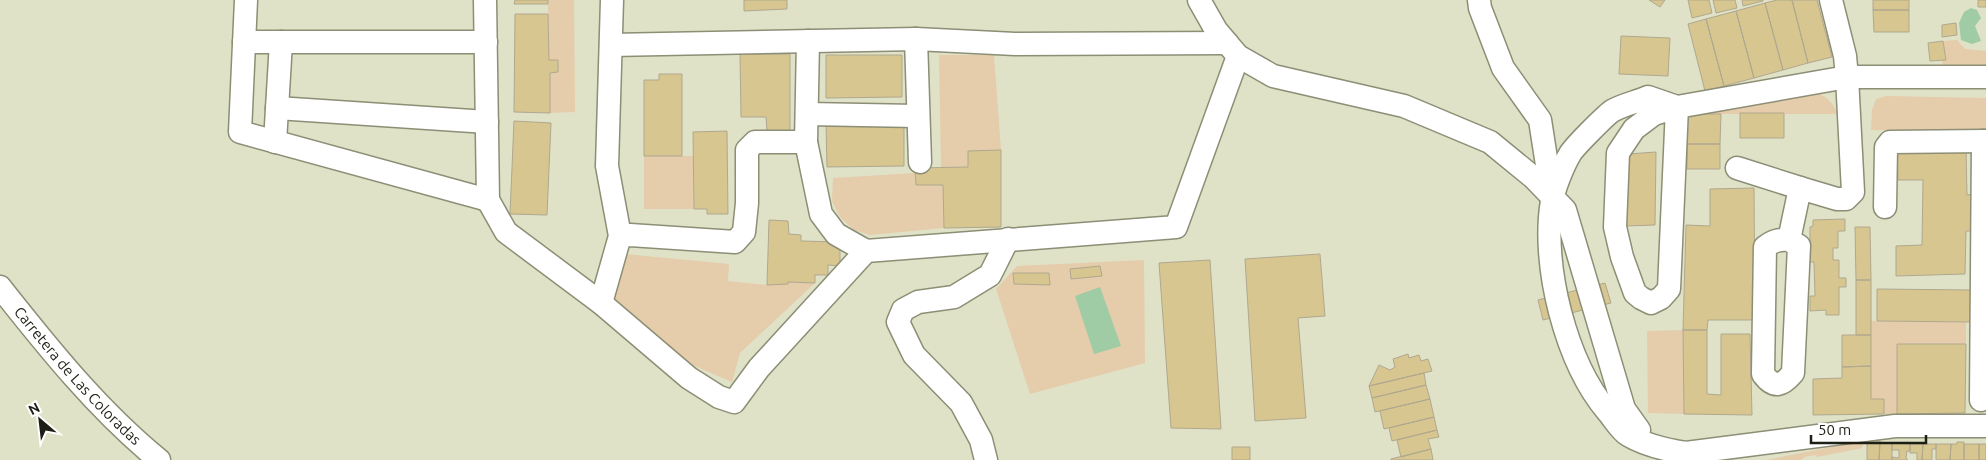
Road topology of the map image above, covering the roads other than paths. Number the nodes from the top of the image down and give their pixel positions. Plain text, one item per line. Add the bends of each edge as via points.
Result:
1 (246, 0) edge
2 (485, 0) edge
3 (612, 0) edge
4 (1199, 0) edge
5 (1480, 0) edge
6 (1831, 0) edge
7 (1848, 0) edge
8 (916, 39) junction
9 (808, 41) junction
10 (244, 42) junction
11 (281, 42) junction
12 (486, 42) junction
13 (611, 45) junction
14 (1233, 49) junction
15 (1846, 67) junction
16 (1986, 77) edge
17 (1677, 107) junction
18 (277, 108) junction
19 (808, 114) junction
20 (917, 116) junction
21 (487, 122) junction
22 (1985, 141) edge
23 (275, 142) junction
24 (806, 142) junction
25 (920, 162) dead end
26 (1737, 168) dead end
27 (1800, 188) junction
28 (1552, 199) junction
29 (488, 200) junction
30 (1885, 207) dead end
31 (620, 236) junction
32 (1008, 239) junction
33 (1790, 240) junction
34 (866, 251) junction
35 (0, 288) edge
36 (601, 303) junction
37 (1984, 328) edge
38 (1981, 400) dead end
39 (1986, 426) edge
40 (1661, 449) junction
41 (159, 460) edge
42 (986, 460) edge

1 - 10 street
2 - 12 street
3 - 13 street
4 - 14 street via 1216,30
5 - 28 street via 1480,8 1503,68 1540,120
6 - 15 street
7 - 15 street
8 - 9 street
8 - 14 street
8 - 20 street
9 - 13 street
9 - 19 street
10 - 11 street
10 - 23 street via 240,132
11 - 12 street
11 - 18 street
12 - 21 street
13 - 31 street via 606,166
14 - 28 street via 1273,76 1404,106 1490,142 1534,178
14 - 32 street via 1176,227
15 - 16 street
15 - 17 street
15 - 27 street via 1853,192 1846,199 1837,199
17 - 17 street via 1669,289 1651,303 1635,293 1615,227 1618,153 1634,129 1654,114
17 - 28 street via 1648,97 1613,111 1570,153
18 - 21 street
18 - 23 street
19 - 20 street
19 - 24 street
20 - 25 street
21 - 29 street
22 - 30 street via 1890,142 1886,147
22 - 37 street
23 - 29 street
24 - 31 street via 755,142 747,150 748,203 744,232 735,242
24 - 34 street via 821,214 836,234
26 - 27 street
27 - 33 street
28 - 40 street via 1565,210 1624,409 1638,429
28 - 40 street via 1550,262 1562,319 1576,359 1597,400 1626,434
29 - 36 street via 506,232
31 - 36 street
32 - 34 street
32 - 42 street via 990,275 954,297 918,302 903,310 898,322 914,355 961,403 981,440
33 - 33 street via 1799,246 1793,373 1785,383 1778,384 1768,382 1762,374 1765,247 1780,239
34 - 36 street via 759,368 734,402 719,397 689,378
35 - 41 street, Carretera de Las Coloradas via 94,401
37 - 38 street
39 - 40 street via 1895,426 1686,453

